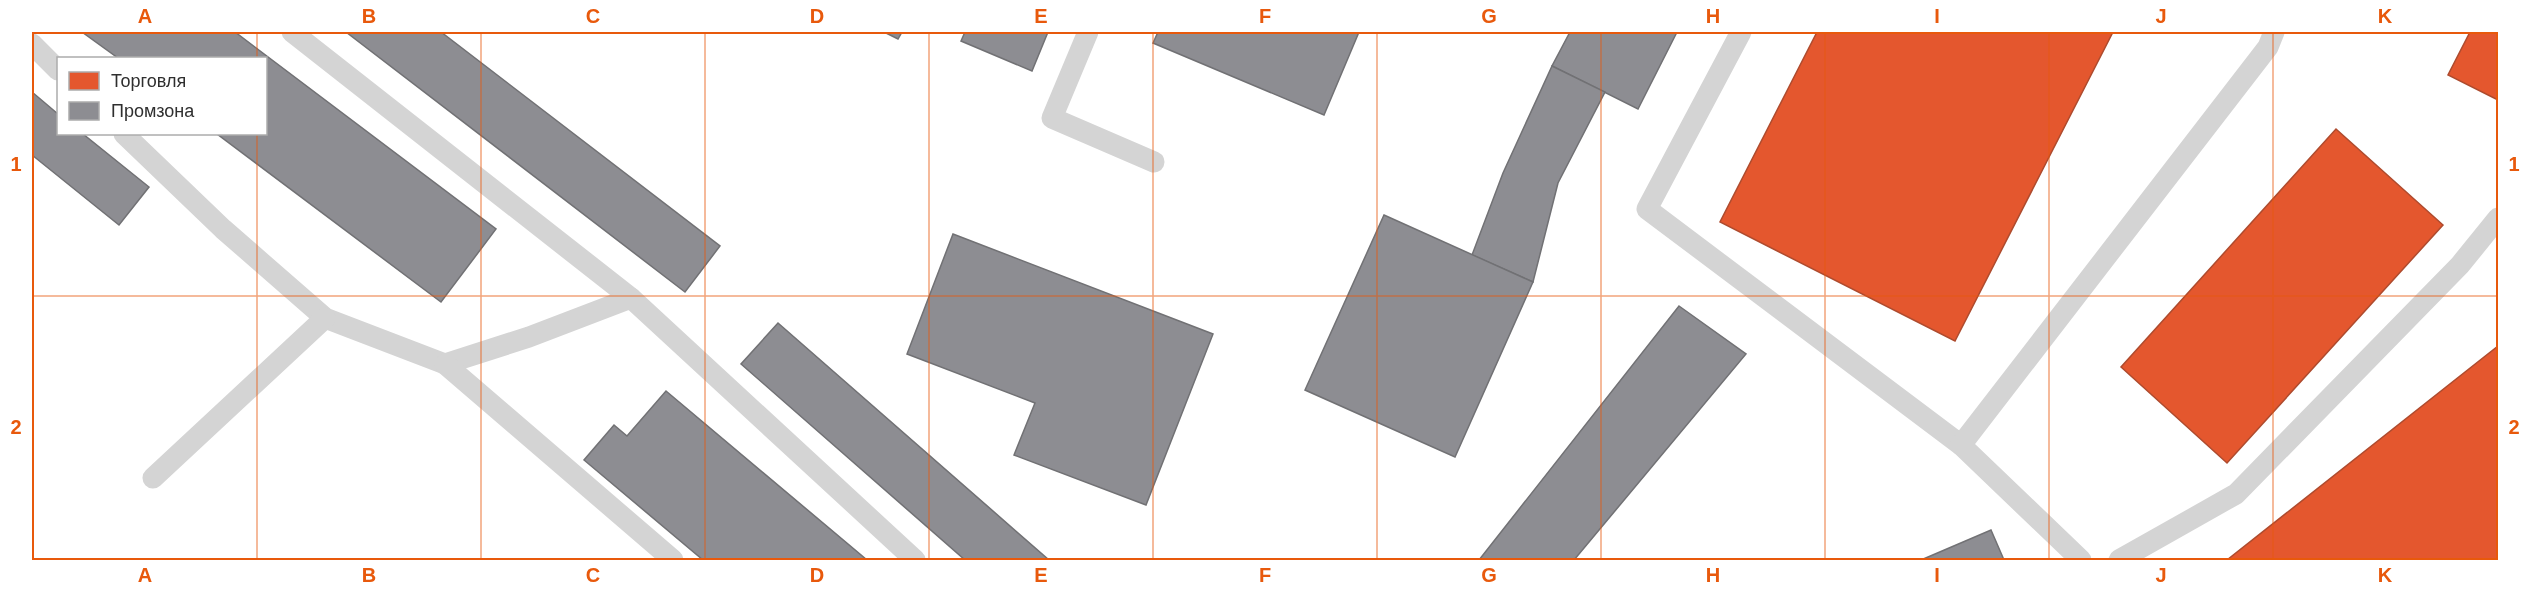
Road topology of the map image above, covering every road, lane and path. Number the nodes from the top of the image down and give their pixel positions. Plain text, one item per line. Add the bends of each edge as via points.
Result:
1 (292, 32) edge
2 (1088, 32) edge
3 (1741, 32) edge
4 (2274, 32) edge
5 (32, 44) edge
6 (57, 69) edge
7 (125, 135) edge
8 (1154, 162) dead end
9 (2499, 218) edge
10 (631, 298) junction
11 (325, 318) junction
12 (445, 364) junction
13 (1961, 445) junction
14 (153, 478) dead end
15 (673, 561) edge
16 (915, 561) edge
17 (2081, 561) edge
18 (2119, 561) edge

1 - 10 lane
2 - 8 lane via 1052,118
3 - 13 lane via 1647,209
4 - 13 lane via 2268,47
5 - 6 lane
7 - 11 lane via 223,229
9 - 18 lane via 2460,265 2236,494
10 - 12 lane
10 - 16 lane
11 - 12 lane
11 - 14 lane
12 - 15 lane
13 - 17 lane

